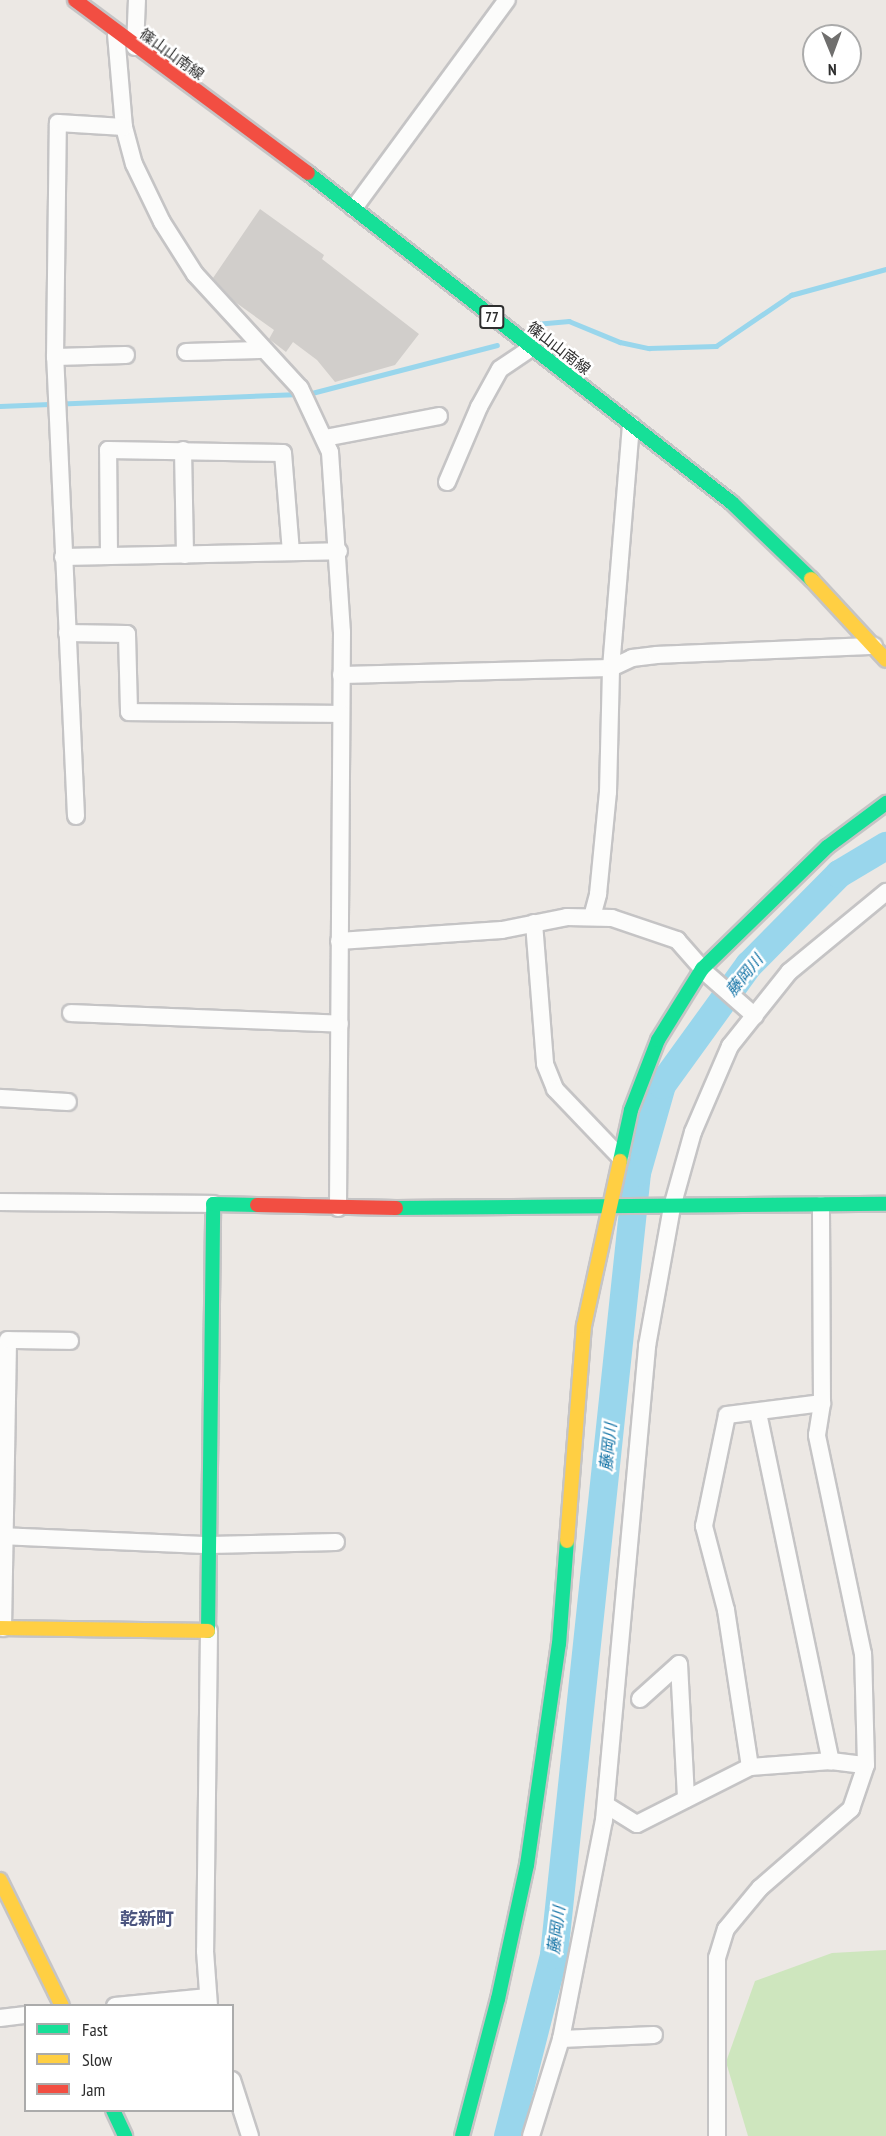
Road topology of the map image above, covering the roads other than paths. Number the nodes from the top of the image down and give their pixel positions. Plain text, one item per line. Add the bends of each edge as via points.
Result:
1 (75, 0) edge
2 (137, 0) edge
3 (507, 0) edge
4 (116, 34) junction
5 (135, 46) junction
6 (124, 127) junction
7 (354, 208) junction
8 (531, 348) junction
9 (260, 350) junction
10 (186, 352) dead end
11 (126, 355) dead end
12 (55, 357) junction
13 (439, 416) dead end
14 (631, 425) junction
15 (325, 438) junction
16 (183, 450) junction
17 (447, 482) dead end
18 (339, 551) junction
19 (291, 552) junction
20 (185, 555) junction
21 (109, 556) junction
22 (63, 557) junction
23 (67, 633) junction
24 (874, 646) junction
25 (886, 660) edge
26 (611, 668) junction
27 (341, 675) junction
28 (342, 714) junction
29 (886, 802) edge
30 (76, 816) dead end
31 (886, 892) edge
32 (592, 917) junction
33 (534, 924) junction
34 (339, 941) junction
35 (704, 971) junction
36 (71, 1013) dead end
37 (752, 1013) junction
38 (340, 1024) junction
39 (0, 1098) edge
40 (68, 1102) dead end
41 (620, 1156) junction
42 (0, 1202) edge
43 (213, 1204) junction
44 (886, 1204) edge
45 (821, 1205) junction
46 (611, 1207) junction
47 (666, 1207) junction
48 (338, 1208) junction
49 (70, 1341) dead end
50 (822, 1403) junction
51 (758, 1413) junction
52 (3, 1537) edge
53 (336, 1542) dead end
54 (210, 1545) junction
55 (2, 1628) edge
56 (209, 1631) junction
57 (640, 1699) dead end
58 (831, 1761) junction
59 (866, 1765) junction
60 (750, 1767) junction
61 (686, 1799) junction
62 (606, 1805) junction
63 (0, 1880) edge
64 (208, 2001) edge
65 (61, 2004) edge
66 (152, 2004) edge
67 (24, 2015) edge
68 (0, 2018) edge
69 (654, 2035) dead end
70 (561, 2039) junction
71 (234, 2086) edge
72 (114, 2112) edge
73 (125, 2136) edge
74 (250, 2136) edge
75 (462, 2136) edge
76 (531, 2136) edge
77 (717, 2136) edge

1 - 4 street, 篠山山南線 / 77
2 - 5 street
3 - 7 street
4 - 5 street, 篠山山南線 / 77
4 - 6 street
5 - 7 street, 篠山山南線 / 77
6 - 9 street via 134,164 176,246
6 - 12 street via 58,123
7 - 8 street, 篠山山南線 / 77
8 - 14 street, 篠山山南線 / 77
8 - 17 street via 500,369
9 - 10 street
9 - 15 street via 300,388
11 - 12 street
12 - 22 street
13 - 15 street
14 - 24 street, 篠山山南線 / 77 via 732,503 842,609
14 - 26 street
15 - 18 street via 330,452
16 - 19 street via 284,453
16 - 20 street
16 - 21 street via 108,450
18 - 19 street
18 - 27 street
19 - 20 street
20 - 21 street
21 - 22 street
22 - 23 street
23 - 28 street via 127,634 129,712
23 - 30 street
24 - 25 street, 篠山山南線 / 77
24 - 26 street via 657,655 632,658
26 - 27 street
26 - 32 street via 608,792 598,894
27 - 28 street
28 - 34 street
29 - 35 street via 827,847
31 - 37 street via 789,972
32 - 33 street
32 - 35 street via 634,923 677,940
33 - 34 street via 502,930
33 - 41 street via 545,1064 555,1089
34 - 38 street
35 - 37 street
35 - 41 street via 658,1040 631,1110
36 - 38 street
37 - 47 street via 709,1088
38 - 48 street
39 - 40 street
41 - 46 street
42 - 43 street
43 - 48 street
43 - 54 street
44 - 45 street
45 - 47 street
45 - 50 street
46 - 47 street
46 - 48 street
46 - 75 street via 584,1326 559,1644 527,1865 498,1999
47 - 62 street via 647,1346
49 - 52 street via 8,1340
50 - 51 street
50 - 59 street via 818,1436 863,1654
51 - 58 street
51 - 60 street via 727,1415 704,1526 726,1610
52 - 54 street
52 - 55 street
53 - 54 street
54 - 56 street
55 - 56 street
56 - 64 street
57 - 61 street via 679,1664
58 - 59 street
58 - 60 street
59 - 77 street via 851,1809 760,1888 726,1929 717,1958
60 - 61 street
61 - 62 street via 637,1824
62 - 70 street
63 - 65 street
64 - 66 street
67 - 68 street
69 - 70 street
70 - 76 street
71 - 74 street
72 - 73 street

